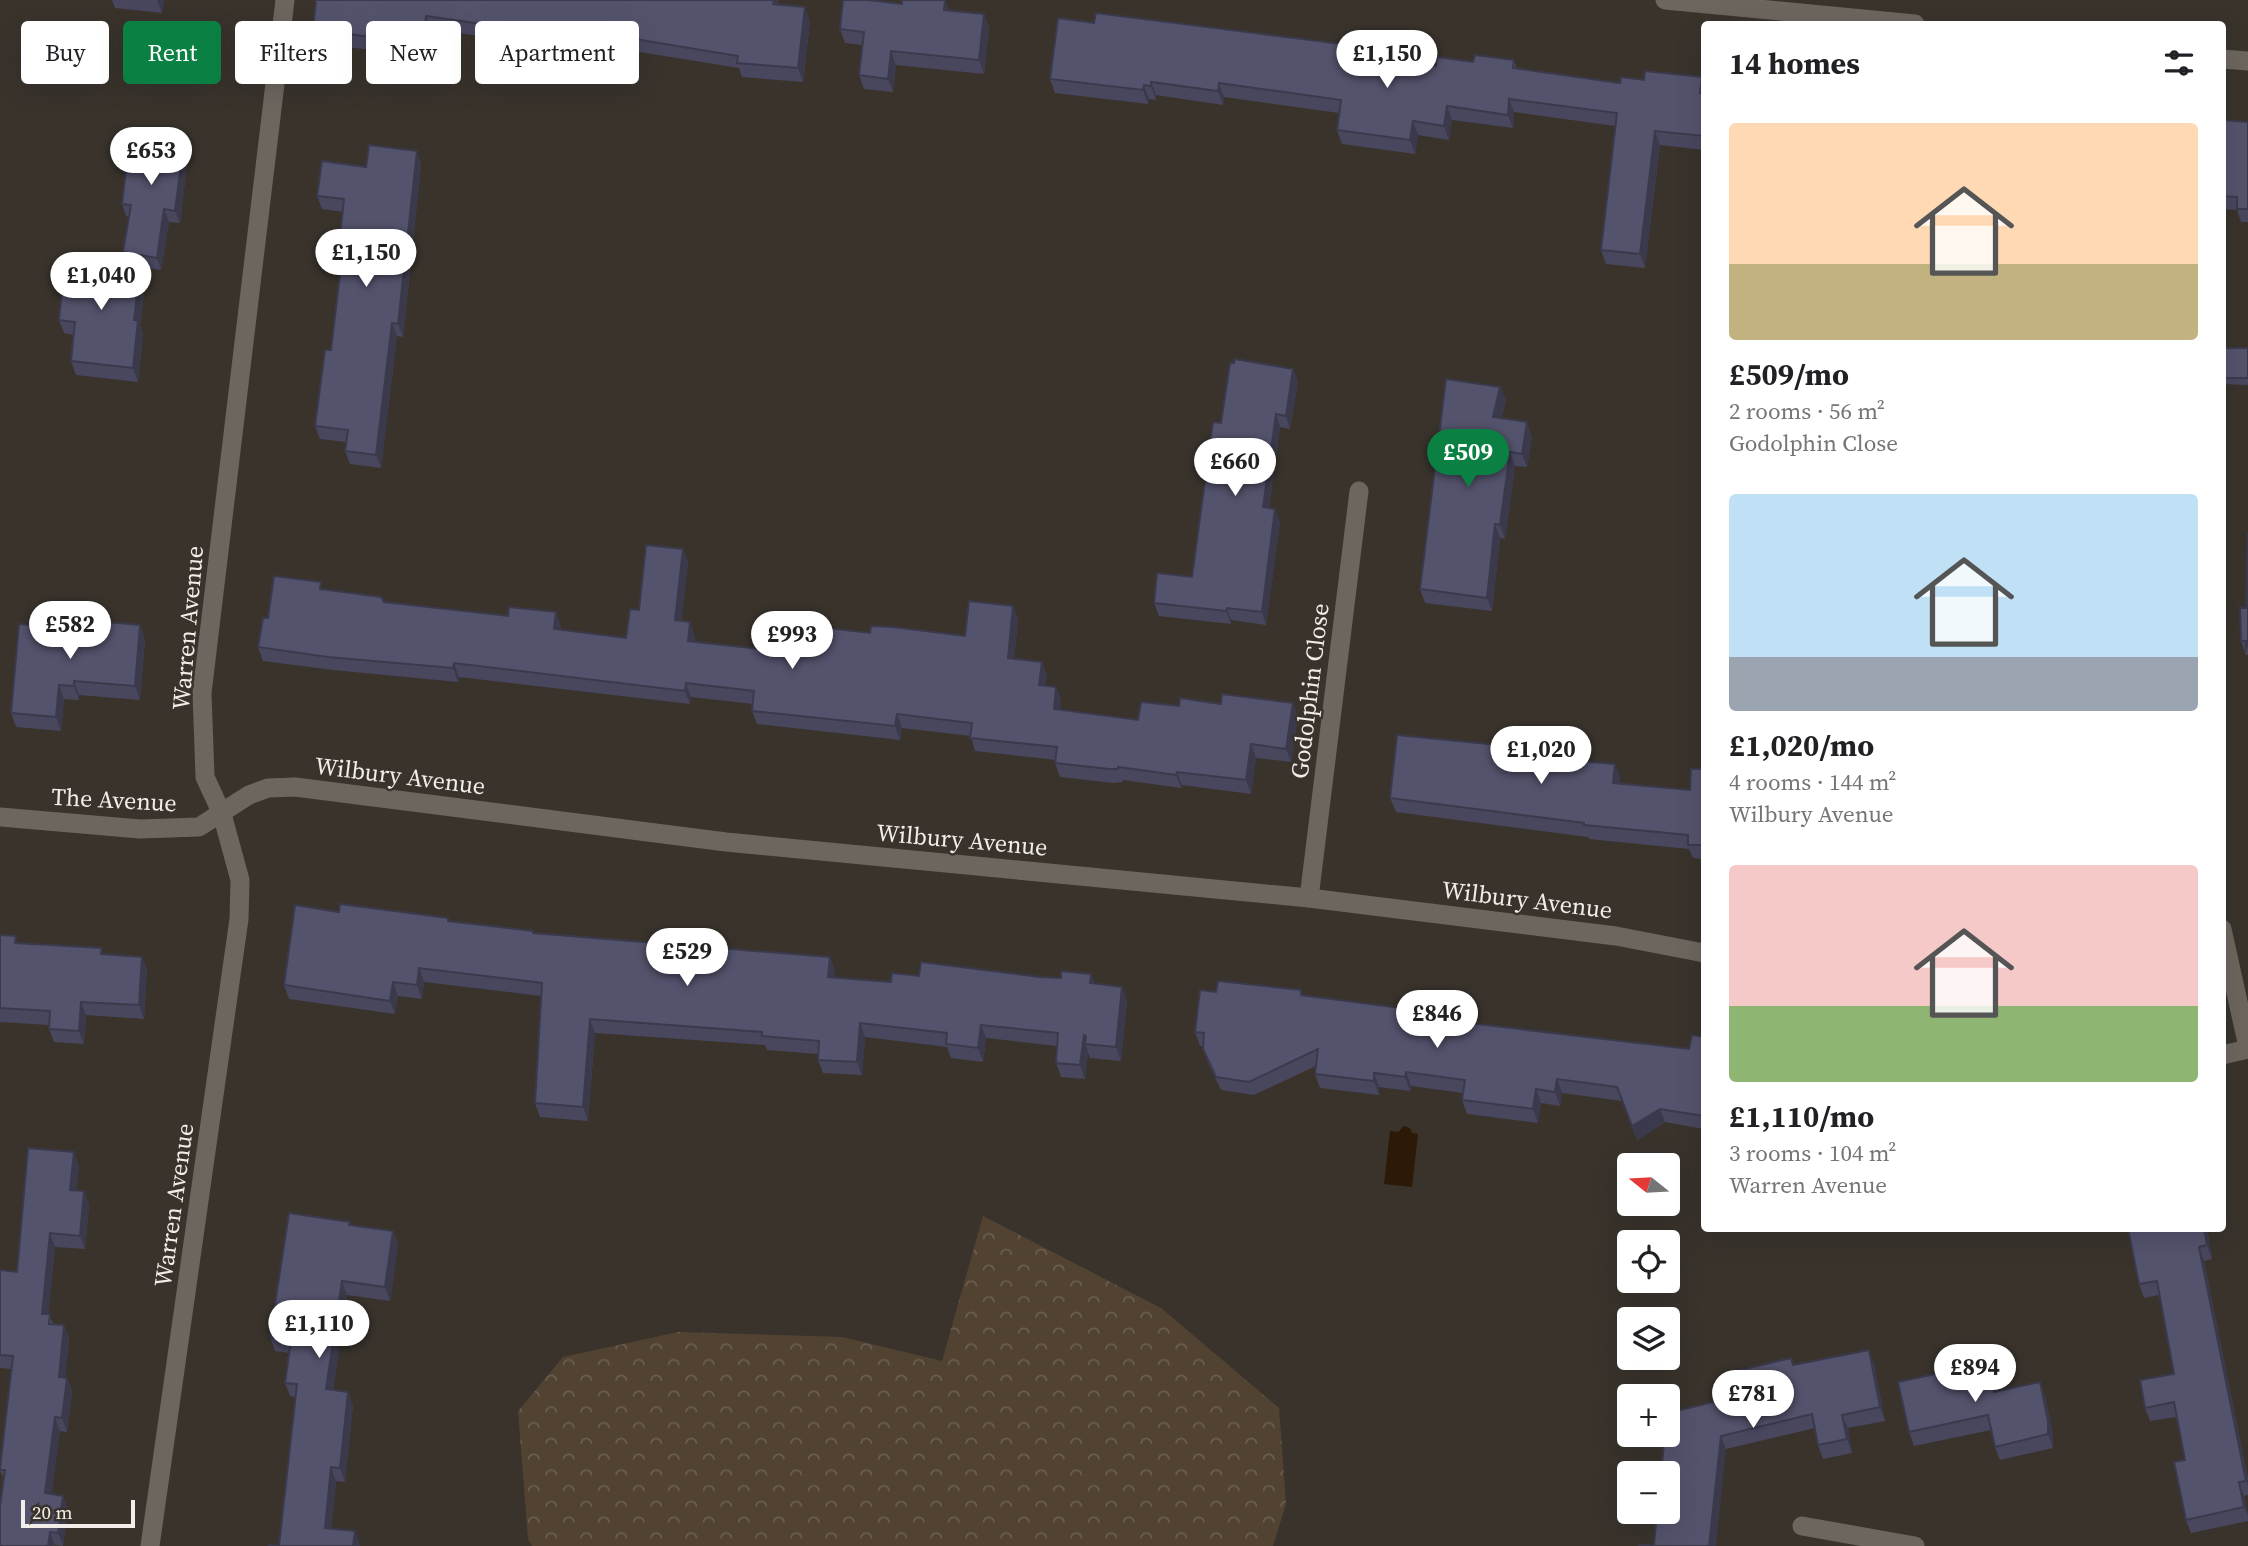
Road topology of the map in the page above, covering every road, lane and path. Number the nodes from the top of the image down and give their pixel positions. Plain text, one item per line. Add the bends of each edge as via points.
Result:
1 (285, 0) edge
2 (1665, 0) edge
3 (1884, 21) edge
4 (2226, 59) edge
5 (2248, 61) edge
6 (1359, 491) dead end
7 (222, 814) junction
8 (0, 817) edge
9 (1309, 898) junction
10 (2226, 947) edge
11 (1701, 952) edge
12 (2248, 1048) edge
13 (2226, 1054) edge
14 (1802, 1526) dead end
15 (150, 1546) edge
16 (1915, 1546) edge

1 - 7 street, Warren Avenue via 202,693 205,777
2 - 3 street
4 - 5 street
6 - 9 street, Godolphin Close
7 - 8 street, The Avenue via 199,827 140,829
7 - 9 street, Wilbury Avenue via 268,789 295,788 726,842
7 - 15 street, Warren Avenue via 240,880 239,919
9 - 11 street, Wilbury Avenue via 1616,936
10 - 12 street
12 - 13 street
14 - 16 street

